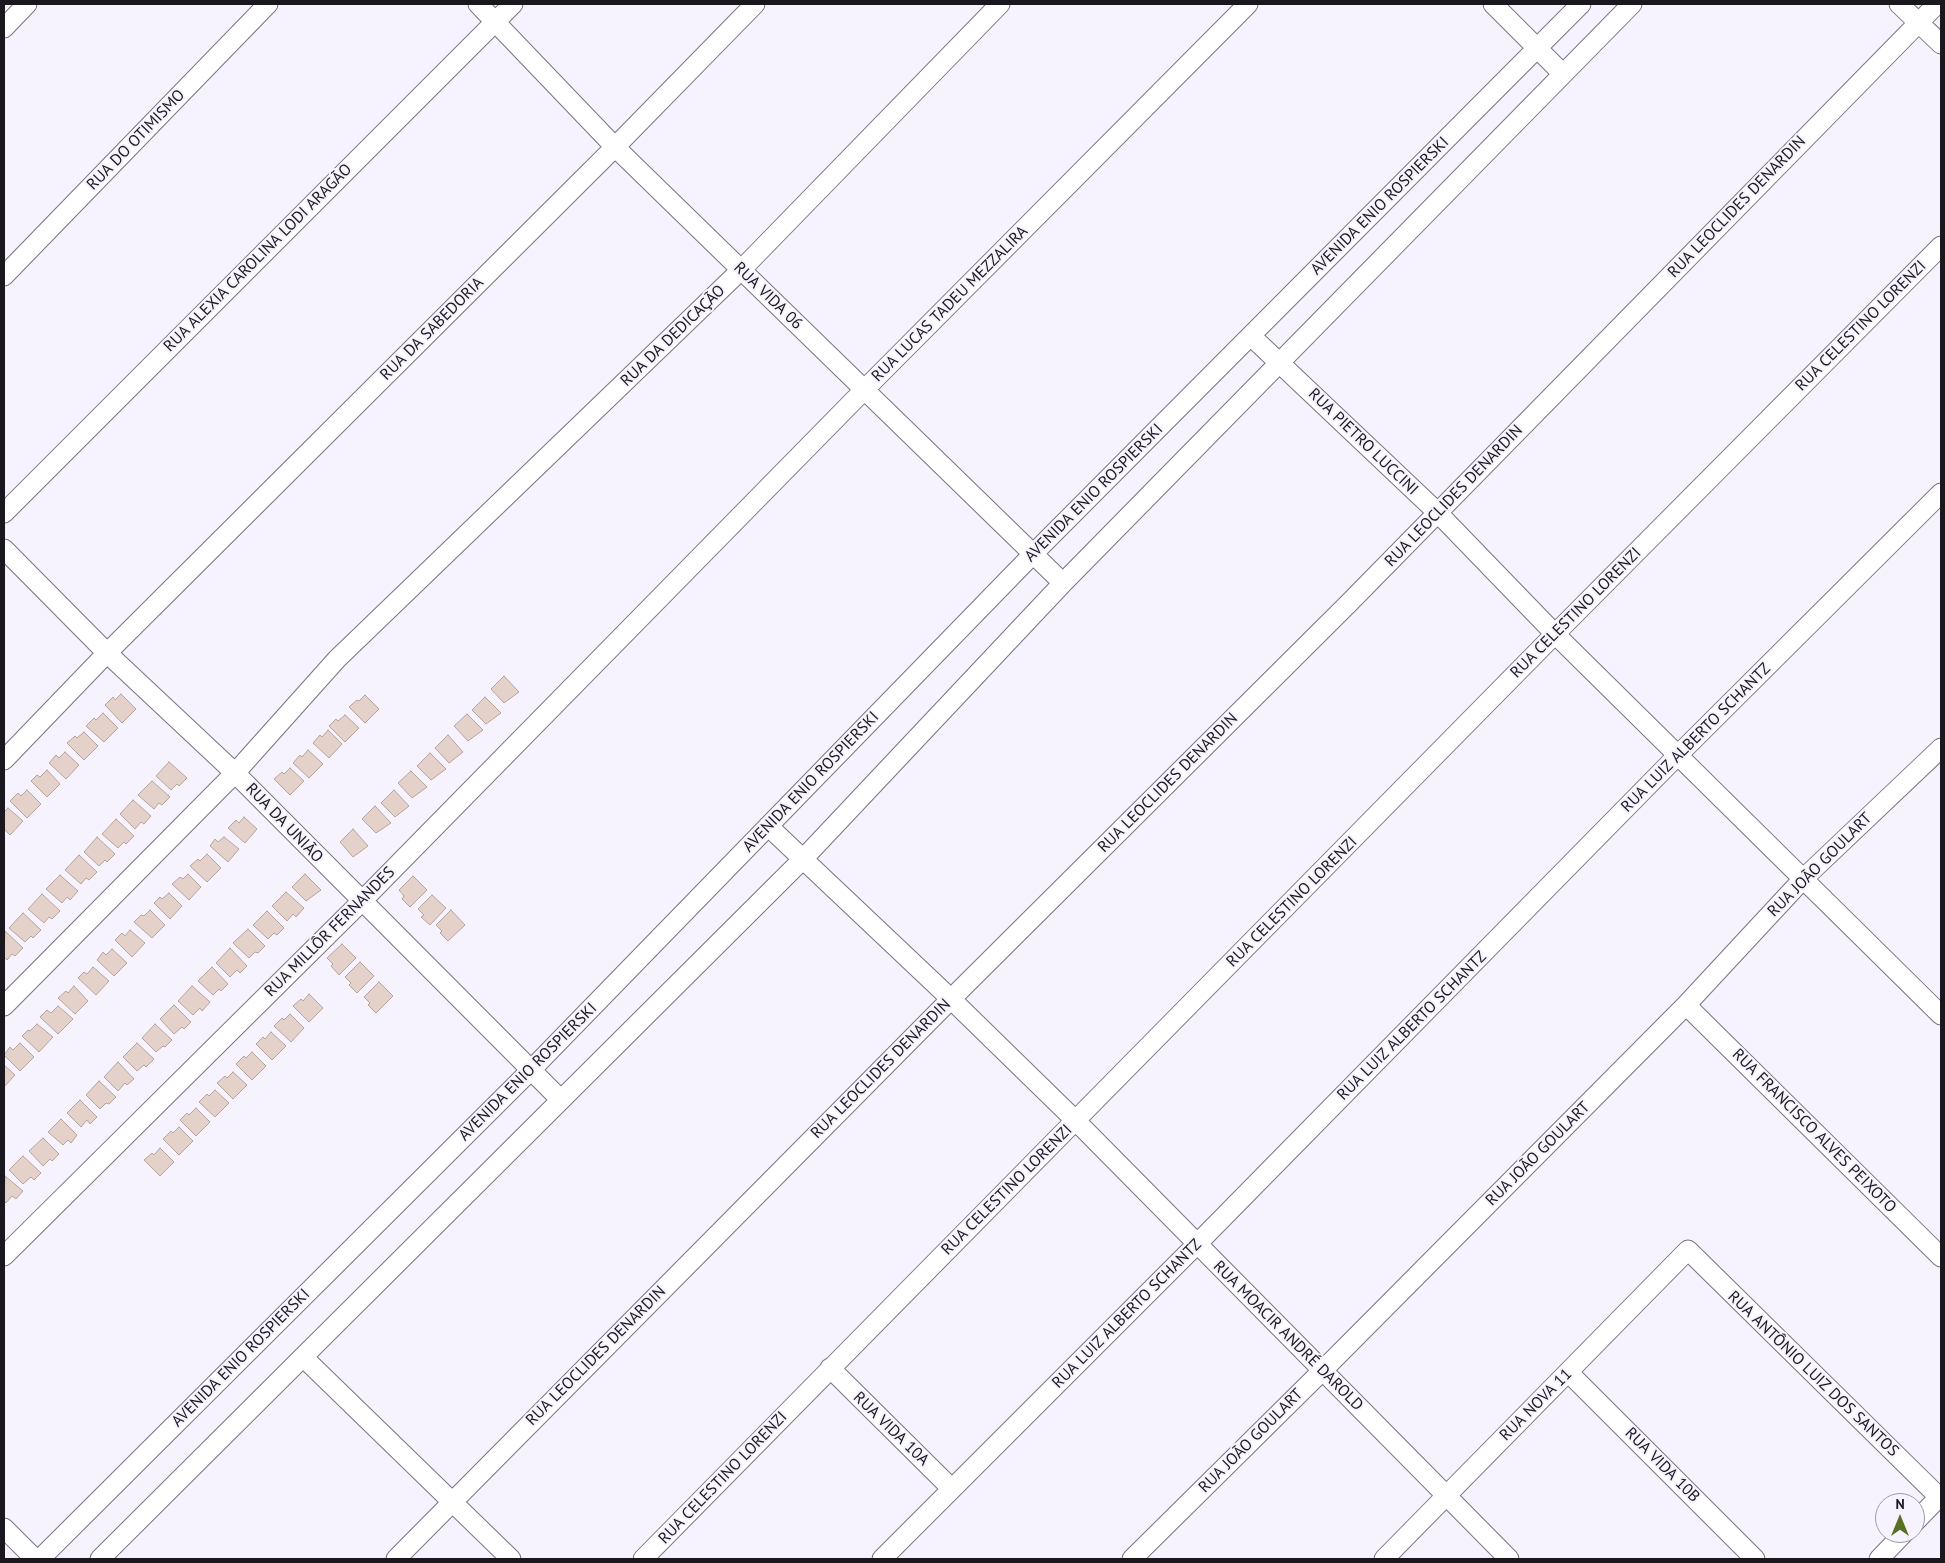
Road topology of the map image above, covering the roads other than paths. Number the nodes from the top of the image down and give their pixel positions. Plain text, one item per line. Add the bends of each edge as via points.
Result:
1 (27, 4) edge
2 (268, 4) edge
3 (478, 4) edge
4 (513, 4) edge
5 (755, 4) edge
6 (1000, 4) edge
7 (1248, 4) edge
8 (1493, 4) edge
9 (1581, 4) edge
10 (1632, 4) edge
11 (1899, 4) edge
12 (1937, 4) edge
13 (496, 21) junction
14 (1918, 22) junction
15 (4, 28) edge
16 (1941, 44) edge
17 (1537, 49) junction
18 (1562, 73) junction
19 (615, 147) junction
20 (1941, 246) edge
21 (741, 270) junction
22 (4, 276) edge
23 (1251, 336) junction
24 (1279, 362) junction
25 (865, 389) junction
26 (1941, 493) edge
27 (1437, 512) junction
28 (4, 513) edge
29 (4, 549) edge
30 (1034, 553) junction
31 (1063, 583) junction
32 (653, 604) joint
33 (1555, 634) junction
34 (108, 653) junction
35 (1940, 752) edge
36 (1677, 756) junction
37 (4, 760) edge
38 (235, 773) junction
39 (768, 826) junction
40 (803, 860) junction
41 (1802, 879) junction
42 (361, 902) junction
43 (950, 998) junction
44 (1686, 1005) junction
45 (4, 1006) edge
46 (1941, 1015) edge
47 (531, 1070) junction
48 (561, 1100) junction
49 (1076, 1121) junction
50 (1197, 1244) junction
51 (1688, 1250) joint
52 (4, 1256) edge
53 (1941, 1257) edge
54 (303, 1357) junction
55 (830, 1368) junction
56 (1322, 1371) junction
57 (1568, 1372) junction
58 (952, 1489) junction
59 (1446, 1495) junction
60 (1940, 1496) edge
61 (451, 1502) junction
62 (1925, 1512) edge
63 (4, 1528) edge
64 (1895, 1543) edge
65 (36, 1559) edge
66 (40, 1559) edge
67 (100, 1559) edge
68 (396, 1559) edge
69 (511, 1559) edge
70 (643, 1559) edge
71 (882, 1559) edge
72 (1132, 1559) edge
73 (1384, 1559) edge
74 (1509, 1559) edge
75 (1755, 1559) edge
76 (1880, 1559) edge

1 - 15 street
2 - 22 street, RUA DO OTIMISMO
3 - 13 street, RUA VIDA 06
4 - 13 street, RUA ALEXIA CAROLINA LODI ARAGÃO
5 - 19 street, RUA DA SABEDORIA
6 - 21 street, RUA DA DEDICAÇÃO
7 - 25 street, RUA LUCAS TADEU MEZZALIRA
8 - 17 street
9 - 17 street, AVENIDA ENIO ROSPIERSKI
10 - 18 street
11 - 14 street
12 - 14 street, RUA LEOCLIDES DENARDIN
13 - 19 street, RUA VIDA 06
13 - 28 street, RUA ALEXIA CAROLINA LODI ARAGÃO
14 - 16 street
14 - 27 street, RUA LEOCLIDES DENARDIN
17 - 18 street
17 - 23 street, AVENIDA ENIO ROSPIERSKI
18 - 24 street
19 - 21 street, RUA VIDA 06
19 - 34 street, RUA DA SABEDORIA
20 - 33 street, RUA CELESTINO LORENZI
21 - 25 street, RUA VIDA 06
21 - 38 street, RUA DA DEDICAÇÃO via 337,659
23 - 24 street, RUA PIETRO LUCCINI
23 - 30 street, AVENIDA ENIO ROSPIERSKI
24 - 27 street, RUA PIETRO LUCCINI
24 - 31 street
25 - 30 street, RUA VIDA 06
25 - 32 street, RUA LUCAS TADEU MEZZALIRA
26 - 36 street, RUA LUIZ ALBERTO SCHANTZ
27 - 33 street, RUA PIETRO LUCCINI
27 - 43 street, RUA LEOCLIDES DENARDIN
29 - 34 street, RUA DA UNIÃO
30 - 31 street, RUA VIDA 06
30 - 39 street, AVENIDA ENIO ROSPIERSKI
31 - 40 street
32 - 42 street, RUA MILLÔR FERNANDES
33 - 36 street, RUA PIETRO LUCCINI
33 - 49 street, RUA CELESTINO LORENZI
34 - 37 street, RUA DA SABEDORIA
34 - 38 street, RUA DA UNIÃO
35 - 41 street, RUA JOÃO GOULART
36 - 41 street, RUA PIETRO LUCCINI
36 - 50 street, RUA LUIZ ALBERTO SCHANTZ
38 - 42 street, RUA DA UNIÃO
38 - 45 street, RUA DA DEDICAÇÃO
39 - 40 street, RUA MOACIR ANDRÉ DAROLD
39 - 47 street, AVENIDA ENIO ROSPIERSKI
40 - 43 street, RUA MOACIR ANDRÉ DAROLD
40 - 48 street
41 - 44 street, RUA JOÃO GOULART
41 - 46 street, RUA PIETRO LUCCINI
42 - 47 street, RUA DA UNIÃO
42 - 52 street, RUA MILLÔR FERNANDES
43 - 49 street, RUA MOACIR ANDRÉ DAROLD
43 - 61 street, RUA LEOCLIDES DENARDIN
44 - 53 street, RUA FRANCISCO ALVES PEIXOTO
44 - 56 street, RUA JOÃO GOULART
47 - 48 street, RUA DA UNIÃO
47 - 66 street, AVENIDA ENIO ROSPIERSKI
48 - 54 street
49 - 50 street, RUA MOACIR ANDRÉ DAROLD
49 - 55 street, RUA CELESTINO LORENZI
50 - 56 street, RUA MOACIR ANDRÉ DAROLD
50 - 58 street, RUA LUIZ ALBERTO SCHANTZ
51 - 57 street, RUA NOVA 11
51 - 60 street, RUA ANTÔNIO LUIZ DOS SANTOS
54 - 61 street
54 - 67 street
55 - 58 street, RUA VIDA 10A
55 - 70 street, RUA CELESTINO LORENZI
56 - 59 street, RUA MOACIR ANDRÉ DAROLD
56 - 72 street, RUA JOÃO GOULART
57 - 59 street, RUA NOVA 11
57 - 75 street, RUA VIDA 10B
58 - 71 street, RUA LUIZ ALBERTO SCHANTZ
59 - 73 street, RUA NOVA 11
59 - 74 street, RUA MOACIR ANDRÉ DAROLD
60 - 62 street
61 - 68 street, RUA LEOCLIDES DENARDIN
61 - 69 street
63 - 65 street
64 - 76 street

